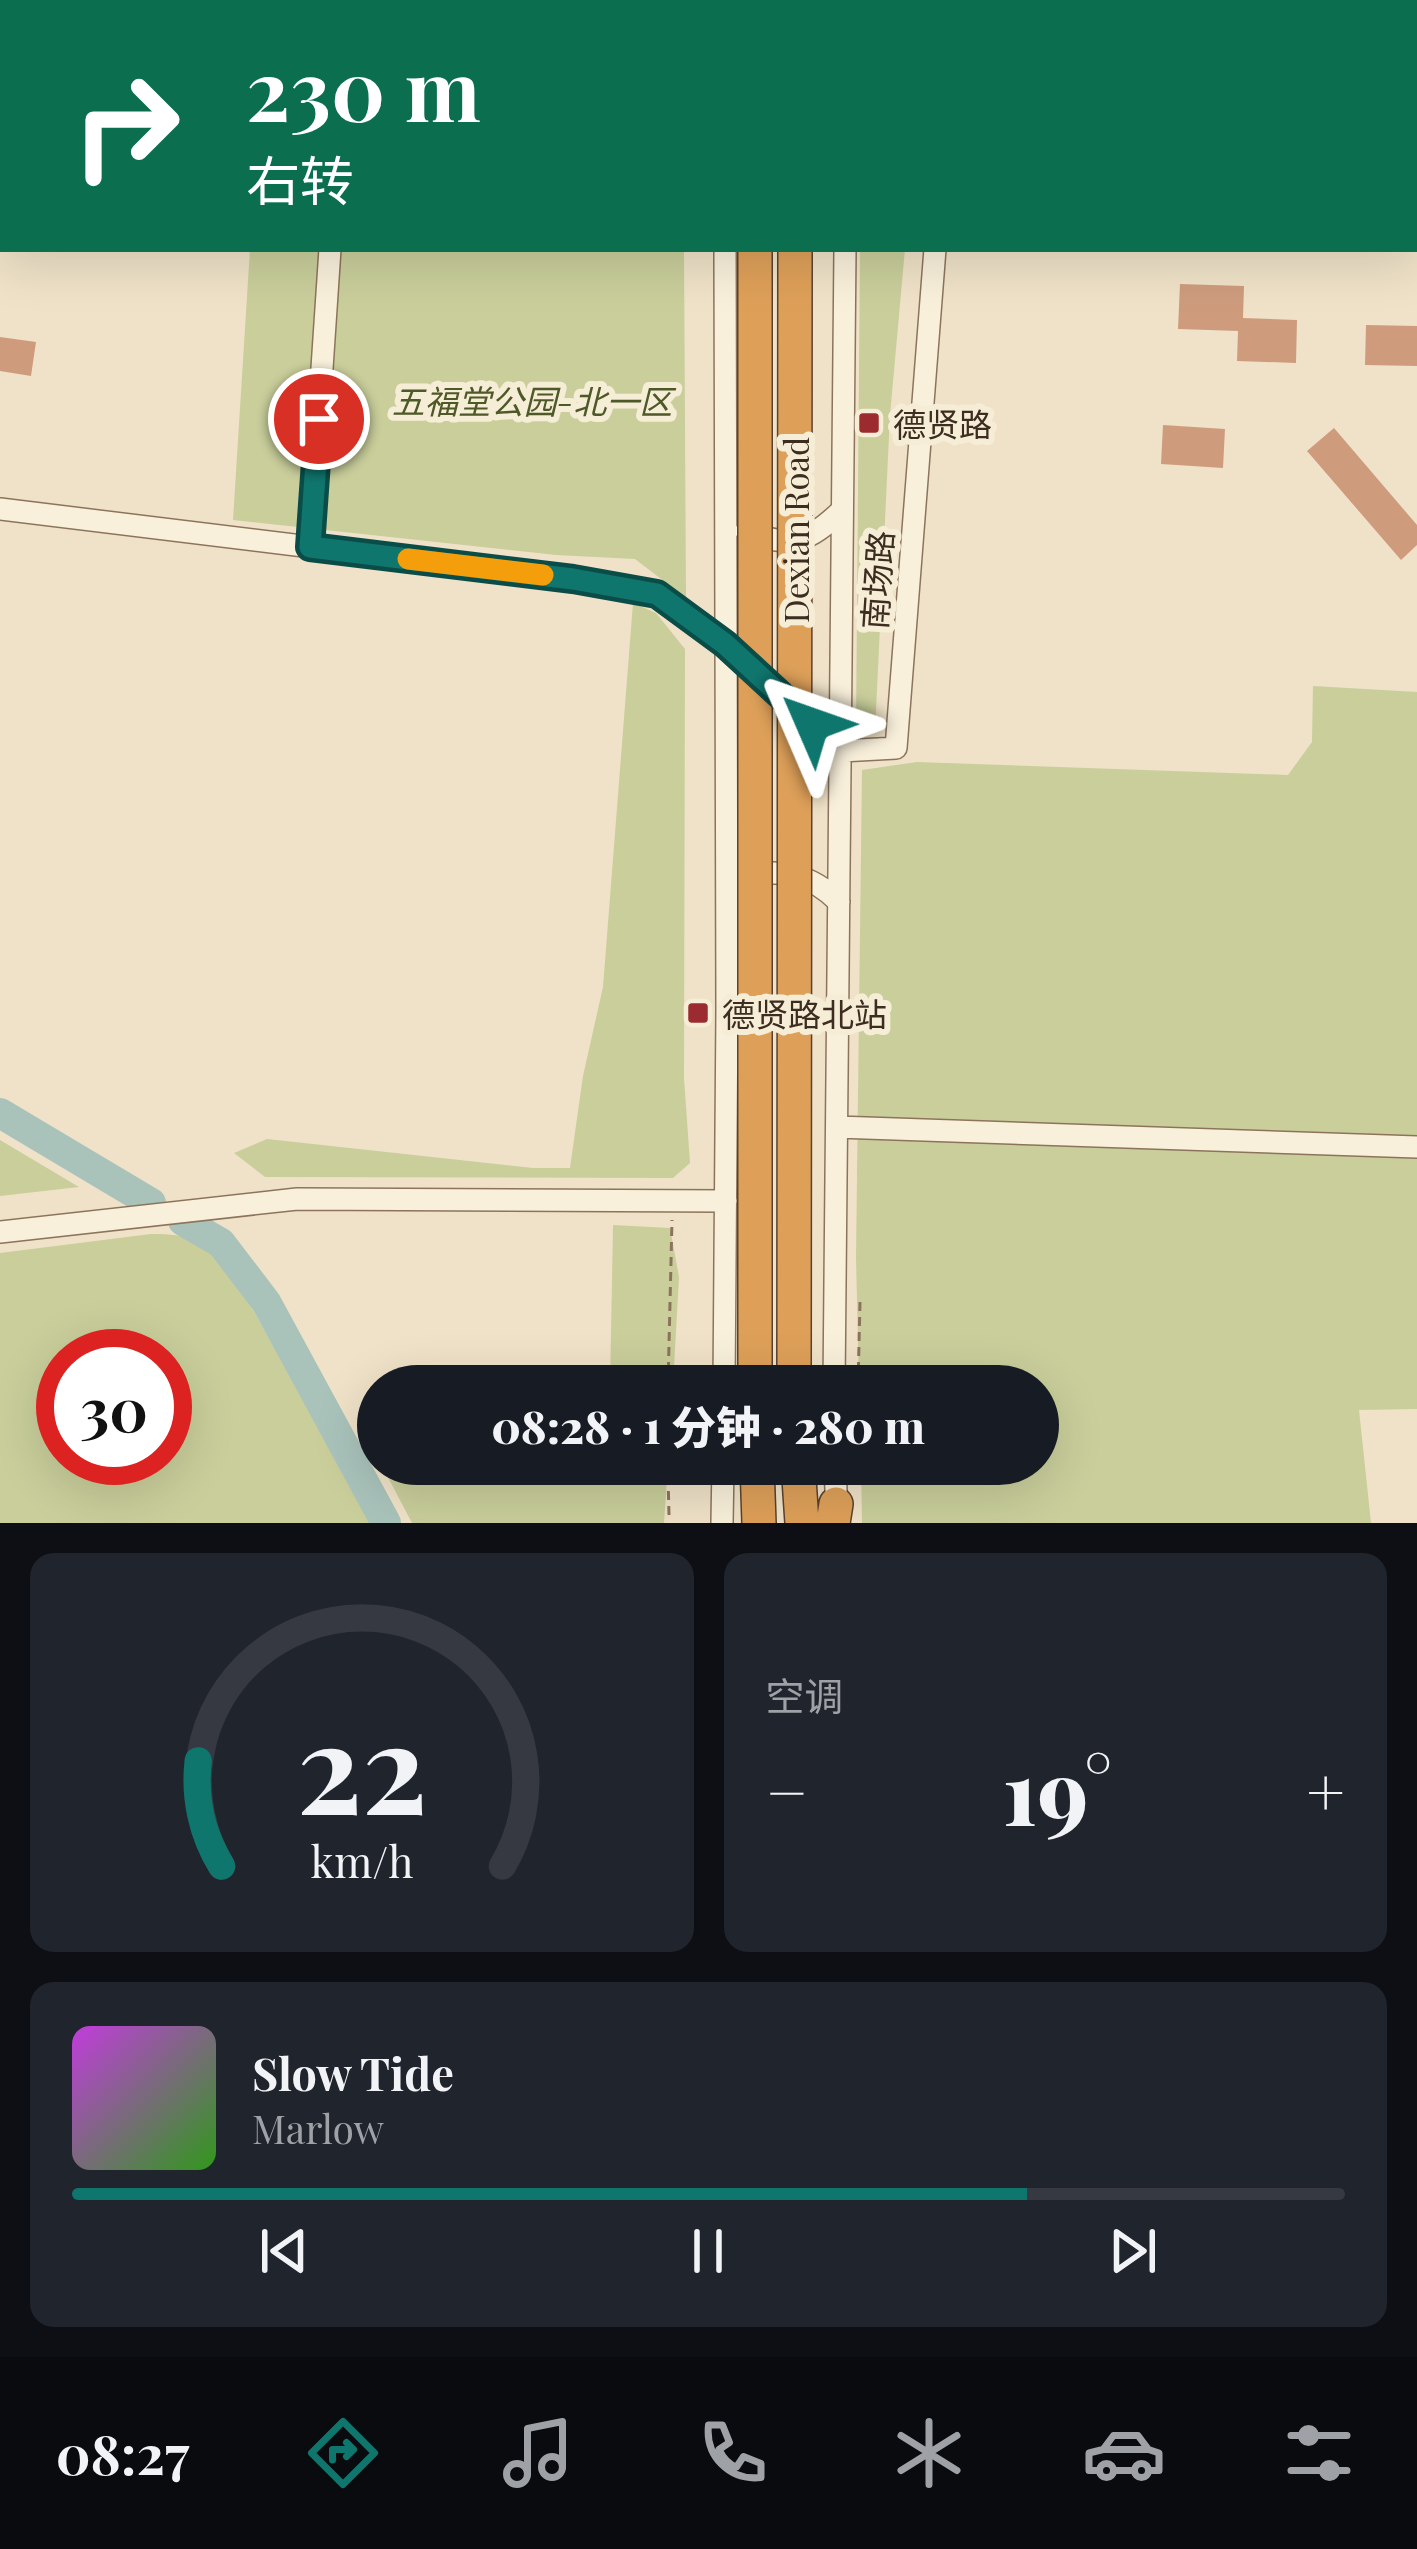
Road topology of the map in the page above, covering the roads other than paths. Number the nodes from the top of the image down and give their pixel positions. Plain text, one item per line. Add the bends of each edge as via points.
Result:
1 (330, 252) edge
2 (725, 252) edge
3 (755, 252) edge
4 (795, 252) edge
5 (845, 252) edge
6 (935, 252) edge
7 (0, 508) edge
8 (725, 508) junction
9 (842, 510) junction
10 (310, 547) junction
11 (725, 644) junction
12 (841, 751) junction
13 (727, 894) junction
14 (839, 902) junction
15 (837, 1127) junction
16 (1417, 1147) edge
17 (726, 1201) junction
18 (0, 1232) edge
19 (724, 1365) edge
20 (755, 1365) edge
21 (794, 1365) edge
22 (834, 1365) edge
23 (722, 1485) edge
24 (758, 1485) edge
25 (799, 1485) edge
26 (835, 1485) edge
27 (835, 1517) edge
28 (722, 1523) edge
29 (760, 1523) edge
30 (802, 1523) edge

1 - 10 street
2 - 8 street
3 - 20 highway, Dexian Road, bridge
4 - 21 highway, Dexian Road, bridge
5 - 9 street
6 - 12 street, 南场路 via 896,748
7 - 10 street
8 - 9 street via 745,530 800,542
8 - 11 street
9 - 12 street
10 - 11 street via 657,594
11 - 12 street
11 - 13 street
12 - 14 street
13 - 14 street via 748,875 785,873 819,882
13 - 17 street
14 - 15 street
15 - 16 street
15 - 22 street
17 - 18 street via 297,1199
17 - 19 street
23 - 28 street
24 - 29 highway
25 - 30 highway
26 - 27 street

